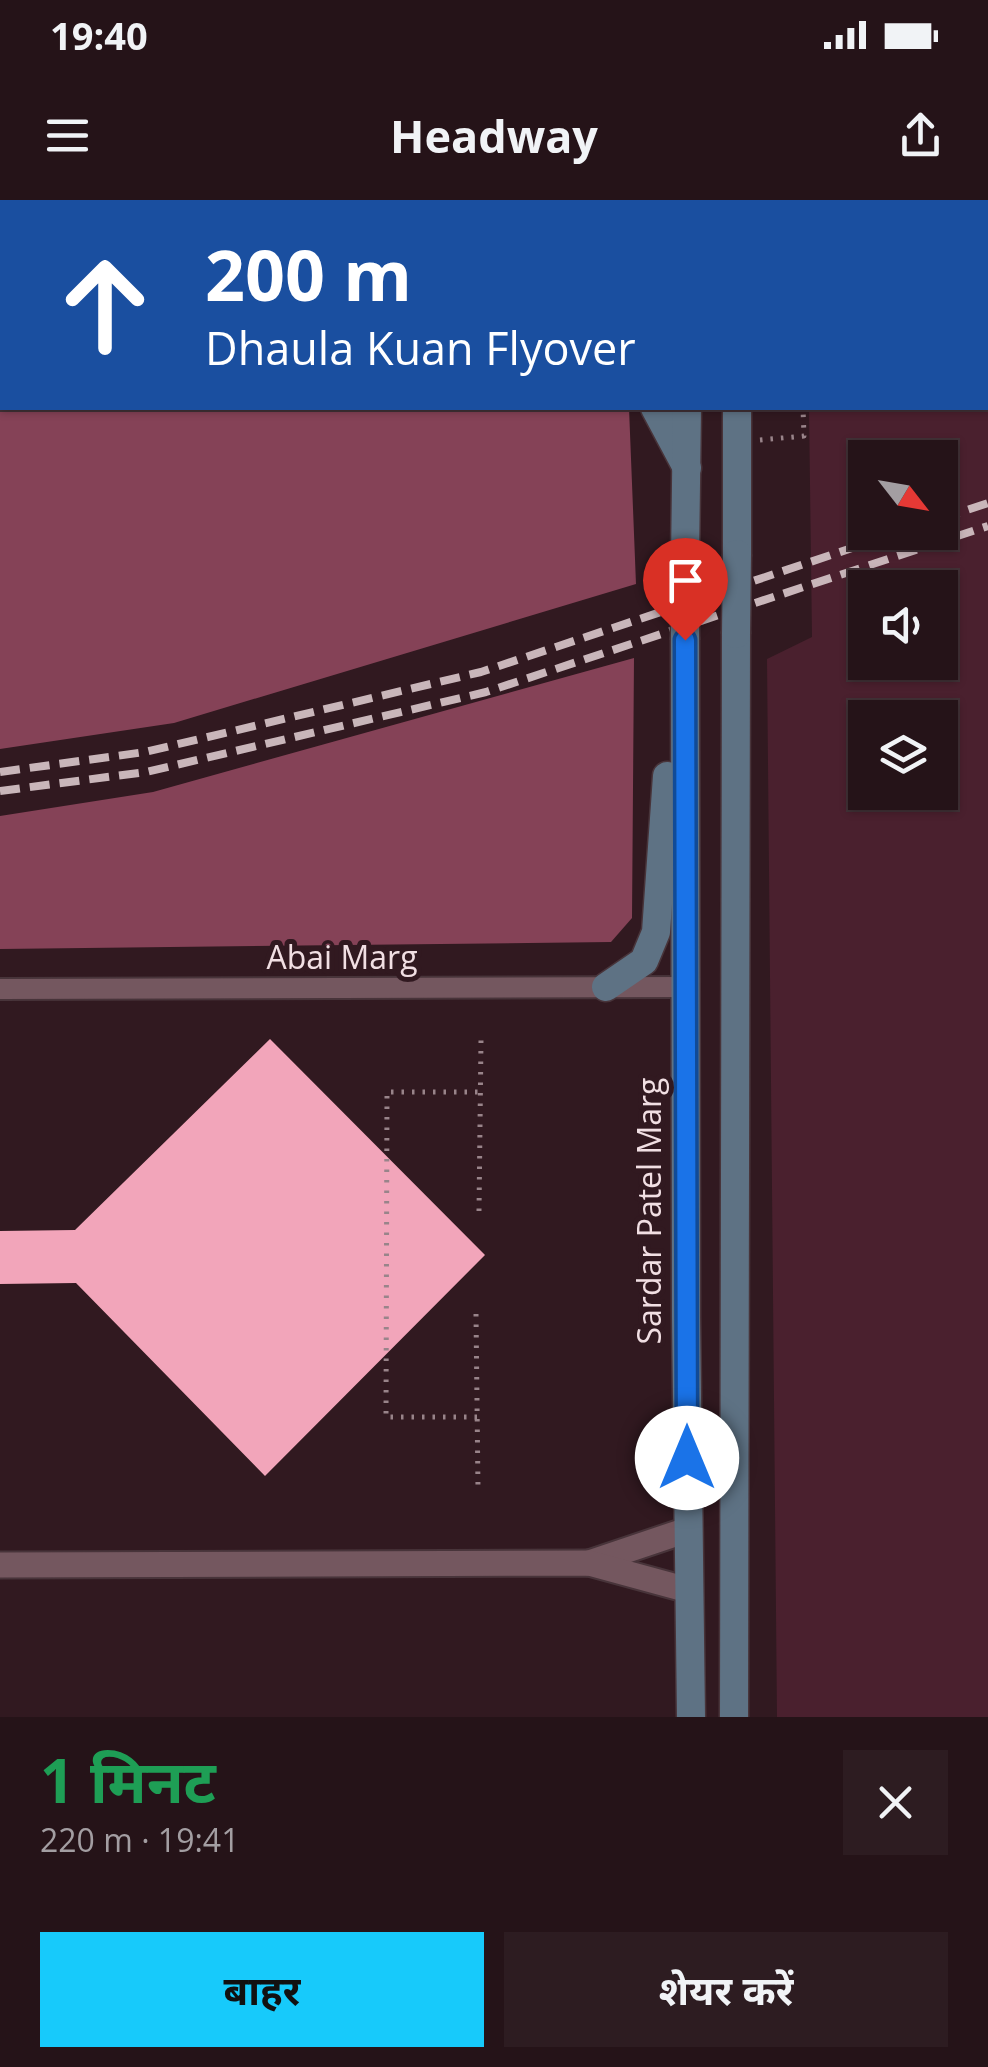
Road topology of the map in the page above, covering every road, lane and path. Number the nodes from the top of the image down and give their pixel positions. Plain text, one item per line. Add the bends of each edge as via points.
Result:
1 (656, 410) edge
2 (687, 410) edge
3 (738, 410) edge
4 (803, 410) edge
5 (737, 442) junction
6 (688, 469) junction
7 (685, 651) junction
8 (606, 987) junction
9 (684, 987) junction
10 (2, 989) edge
11 (481, 1040) dead end
12 (480, 1092) junction
13 (479, 1211) dead end
14 (476, 1314) dead end
15 (477, 1417) junction
16 (478, 1488) dead end
17 (688, 1530) junction
18 (590, 1563) junction
19 (0, 1565) edge
20 (688, 1590) junction
21 (691, 1717) edge
22 (734, 1717) edge

1 - 6 main road
2 - 6 main road, Sardar Patel Marg
3 - 5 main road
4 - 5 path via 804,436
5 - 22 main road, bridge
6 - 7 main road, Sardar Patel Marg, bridge
7 - 8 main road via 672,690 656,932 644,961
7 - 9 main road, Sardar Patel Marg
8 - 9 street, Abai Marg
8 - 10 street, Abai Marg
9 - 17 main road, Sardar Patel Marg
11 - 12 path
12 - 13 path
12 - 15 path via 387,1092 386,1417
14 - 15 path
15 - 16 path
17 - 18 street
17 - 20 main road, Sardar Patel Marg
18 - 19 street
18 - 20 street
20 - 21 main road, Sardar Patel Marg

